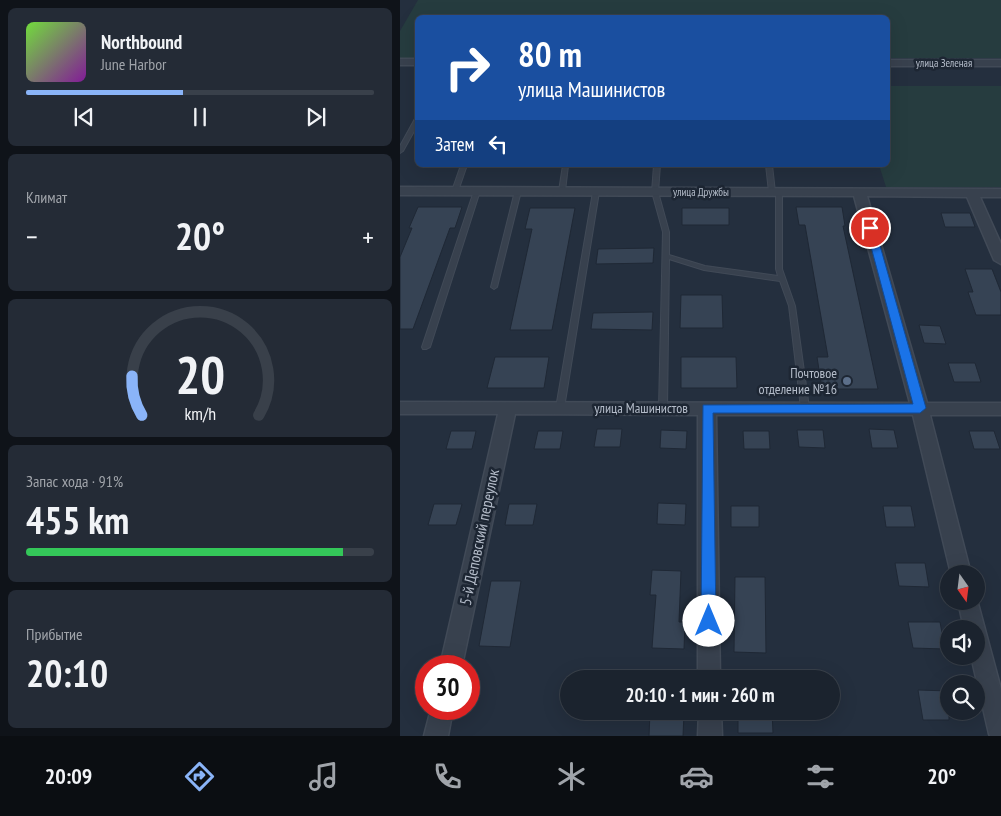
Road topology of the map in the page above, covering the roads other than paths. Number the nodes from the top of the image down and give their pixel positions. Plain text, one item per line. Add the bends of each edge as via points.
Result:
1 (400, 62) edge
2 (415, 62) edge
3 (890, 63) edge
4 (1001, 63) edge
5 (415, 124) edge
6 (400, 151) edge
7 (463, 167) edge
8 (565, 167) edge
9 (657, 167) edge
10 (770, 167) edge
11 (400, 191) edge
12 (455, 191) junction
13 (477, 191) junction
14 (518, 191) junction
15 (562, 192) junction
16 (596, 192) junction
17 (655, 192) junction
18 (776, 192) junction
19 (860, 193) junction
20 (972, 193) junction
21 (1001, 193) edge
22 (666, 256) junction
23 (1001, 260) edge
24 (783, 279) junction
25 (494, 287) dead end
26 (426, 347) dead end
27 (400, 408) edge
28 (508, 408) junction
29 (560, 408) junction
30 (663, 408) junction
31 (707, 408) junction
32 (805, 408) junction
33 (920, 408) junction
34 (1001, 409) edge
35 (959, 565) edge
36 (453, 655) edge
37 (984, 665) edge
38 (709, 670) edge
39 (440, 720) edge
40 (710, 720) edge
41 (1001, 734) edge
42 (436, 736) edge
43 (710, 736) edge

1 - 2 street
3 - 4 street, улица Зеленая
5 - 6 lane
7 - 12 lane
8 - 15 lane
9 - 17 lane
10 - 18 lane
11 - 12 street, улица Дружбы
12 - 13 street, улица Дружбы
13 - 14 street, улица Дружбы
13 - 26 lane
14 - 15 street, улица Дружбы
14 - 25 lane
15 - 16 street, улица Дружбы
16 - 17 street, улица Дружбы
16 - 29 lane
17 - 18 street, улица Дружбы
17 - 22 lane via 666,232
18 - 19 street, улица Дружбы
18 - 24 lane via 779,269
19 - 20 street, улица Дружбы
19 - 33 street
20 - 21 street, улица Дружбы
20 - 23 street
22 - 24 lane via 704,268
22 - 30 lane
24 - 32 lane via 792,306
27 - 28 street, улица Машинистов
28 - 29 street, улица Машинистов
28 - 36 street, 5-й Деповский переулок
29 - 30 street, улица Машинистов
30 - 31 street, улица Машинистов
31 - 32 street, улица Машинистов
31 - 38 street
32 - 33 street, улица Машинистов
33 - 34 street, улица Машинистов
33 - 35 street
37 - 41 street
39 - 42 street
40 - 43 street

